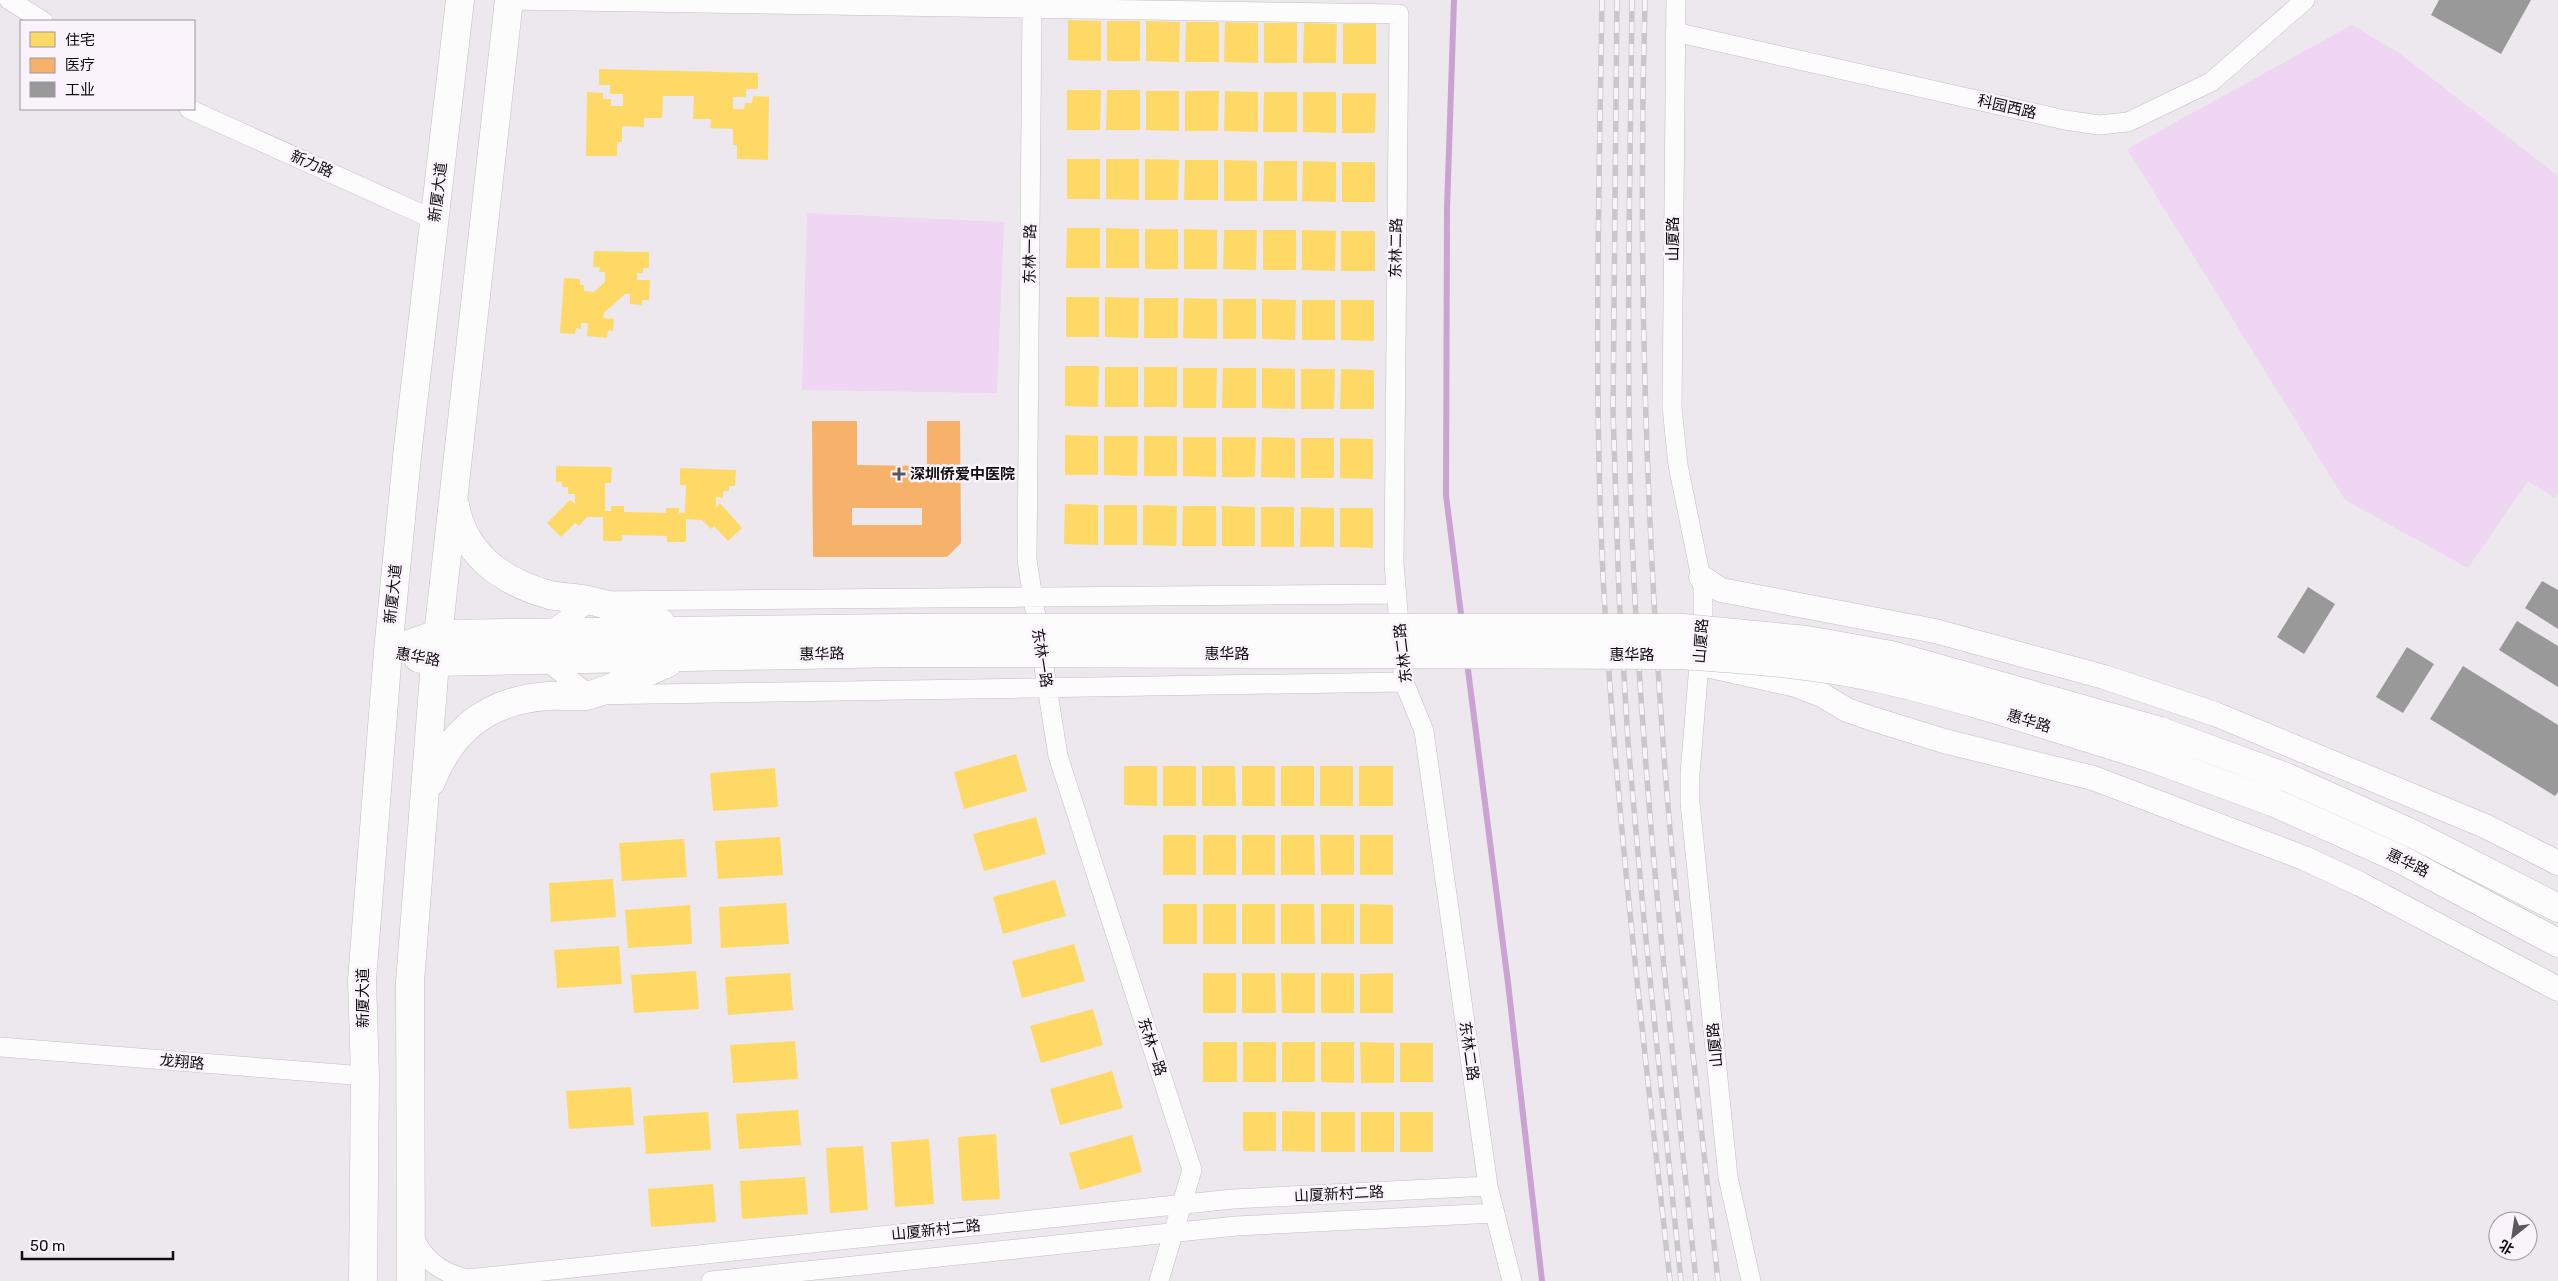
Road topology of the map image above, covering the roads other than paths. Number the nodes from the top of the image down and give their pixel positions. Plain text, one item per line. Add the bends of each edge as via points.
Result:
1 (9, 0) edge
2 (460, 0) edge
3 (509, 0) edge
4 (1676, 0) edge
5 (2305, 0) edge
6 (1032, 8) junction
7 (42, 20) edge
8 (1675, 32) junction
9 (190, 110) edge
10 (435, 220) junction
11 (453, 493) junction
12 (1701, 577) junction
13 (1396, 594) junction
14 (1033, 597) junction
15 (591, 601) junction
16 (548, 632) junction
17 (438, 634) junction
18 (898, 640) junction
19 (684, 644) junction
20 (388, 651) junction
21 (546, 660) junction
22 (435, 662) junction
23 (1699, 664) junction
24 (1404, 682) junction
25 (1047, 688) junction
26 (590, 695) junction
27 (424, 800) junction
28 (2558, 863) edge
29 (2558, 908) edge
30 (2558, 943) edge
31 (2558, 989) edge
32 (0, 1047) edge
33 (365, 1076) junction
34 (1488, 1186) junction
35 (1182, 1205) junction
36 (1495, 1213) junction
37 (410, 1225) junction
38 (1174, 1233) junction
39 (363, 1281) edge
40 (411, 1281) edge
41 (711, 1281) edge
42 (1159, 1281) edge
43 (1512, 1281) edge
44 (1751, 1281) edge

1 - 7 street
2 - 10 main road, 新厦大道
3 - 6 street
3 - 11 main road
4 - 8 street, 山厦路
5 - 8 street, 科园西路 via 2211,82 2128,122 2099,125
6 - 13 street, 东林二路 via 1399,14 1394,461
6 - 14 street, 东林一路 via 1026,560
8 - 12 street, 山厦路 via 1672,407 1678,465
9 - 10 street, 新力路
10 - 20 main road, 新厦大道
11 - 15 main road via 458,520 470,545 488,566 517,584 551,595
11 - 17 main road
12 - 23 street, 山厦路 via 1703,616
12 - 28 street via 1721,590 1935,631 2104,677 2215,714 2485,826
13 - 14 street
13 - 24 street, 东林二路
14 - 15 street
14 - 25 street, 东林一路
15 - 16 street
15 - 19 main road
16 - 17 main road, 惠华路
16 - 19 main road, 惠华路
17 - 20 main road, 惠华路
17 - 22 main road
18 - 19 main road, 惠华路
18 - 29 main road, 惠华路, bridge via 1683,628 1807,640 1891,655 2160,731 2295,781 2413,834
18 - 30 main road, 惠华路, bridge via 1680,655 1796,664 1886,680 2152,758 2275,803 2400,859
19 - 21 main road, 惠华路
19 - 26 main road
20 - 22 main road, 惠华路
20 - 33 main road, 新厦大道 via 362,980
21 - 22 main road, 惠华路
21 - 26 street
22 - 27 main road
23 - 31 street via 1796,685 1873,719 1944,741 2093,778 2296,854 2368,888
23 - 44 street, 山厦路 via 1690,802 1728,1177
24 - 25 street
24 - 34 street, 东林二路 via 1424,731
25 - 26 street
25 - 35 street, 东林一路 via 1058,756 1192,1170
26 - 27 main road via 510,701 480,715 457,736 438,763
27 - 37 main road via 410,982
32 - 33 street, 龙翔路
33 - 39 main road, 新厦大道
34 - 35 street, 山厦新村二路 via 1233,1199
34 - 36 street, 东林二路
35 - 37 street, 山厦新村二路 via 467,1279 444,1272 426,1257
35 - 38 street, 东林一路
36 - 38 street, 山厦新村二路 via 1236,1226
36 - 43 street, 东林二路
37 - 40 main road
38 - 41 street, 山厦新村二路
38 - 42 street, 东林一路

